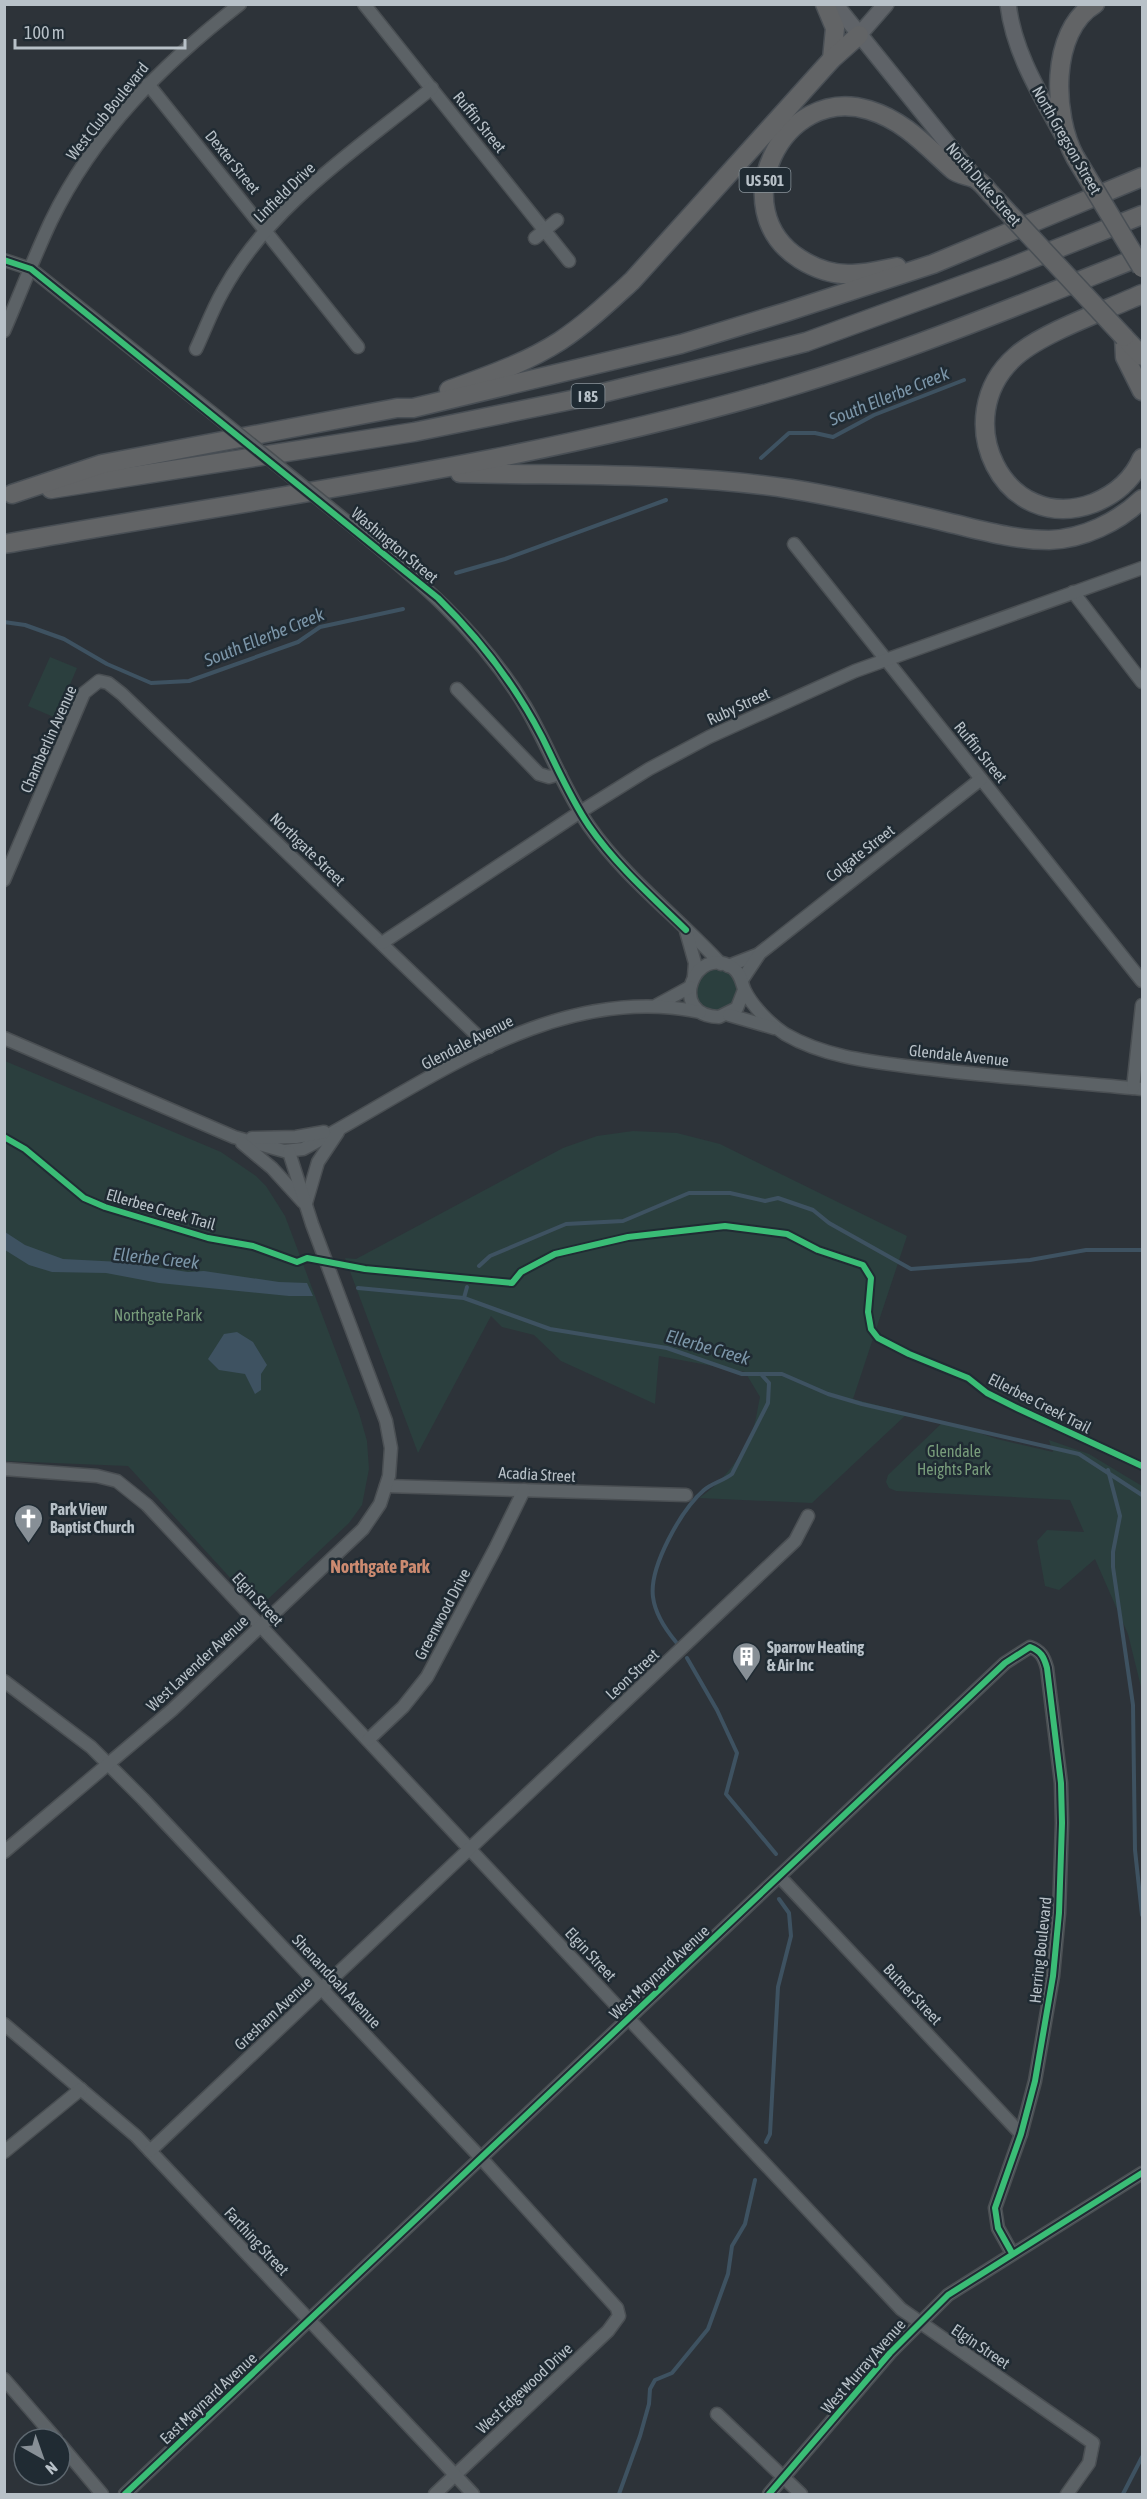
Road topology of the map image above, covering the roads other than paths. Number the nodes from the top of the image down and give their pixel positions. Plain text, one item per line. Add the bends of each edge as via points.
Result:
1 (240, 4) edge
2 (364, 4) edge
3 (825, 4) edge
4 (836, 4) edge
5 (886, 4) edge
6 (1008, 4) edge
7 (1095, 4) edge
8 (859, 35) junction
9 (832, 59) junction
10 (148, 84) junction
11 (432, 88) junction
12 (1065, 140) junction
13 (1143, 177) edge
14 (976, 179) junction
15 (1143, 215) edge
16 (557, 220) dead end
17 (266, 231) junction
18 (540, 234) junction
19 (974, 245) junction
20 (1143, 256) edge
21 (4, 260) edge
22 (569, 261) dead end
23 (31, 268) junction
24 (1143, 268) edge
25 (1143, 294) edge
26 (4, 331) edge
27 (1124, 337) junction
28 (357, 347) dead end
29 (196, 350) dead end
30 (1143, 356) edge
31 (1143, 391) edge
32 (397, 408) junction
33 (1143, 458) edge
34 (428, 472) junction
35 (8, 494) edge
36 (1143, 499) edge
37 (4, 544) edge
38 (794, 544) dead end
39 (1143, 568) edge
40 (1073, 592) junction
41 (886, 660) junction
42 (99, 681) joint
43 (1143, 682) edge
44 (456, 690) dead end
45 (560, 774) junction
46 (981, 779) junction
47 (580, 812) junction
48 (4, 880) edge
49 (686, 930) junction
50 (382, 943) junction
51 (760, 953) junction
52 (725, 964) junction
53 (692, 981) junction
54 (1143, 981) edge
55 (743, 985) junction
56 (1143, 1005) edge
57 (654, 1006) junction
58 (700, 1012) junction
59 (729, 1015) junction
60 (778, 1029) junction
61 (4, 1038) edge
62 (489, 1047) junction
63 (1138, 1089) edge
64 (340, 1129) junction
65 (234, 1137) junction
66 (289, 1152) junction
67 (305, 1205) junction
68 (4, 1469) edge
69 (386, 1486) junction
70 (524, 1490) junction
71 (686, 1495) dead end
72 (808, 1516) dead end
73 (261, 1626) junction
74 (1030, 1647) joint
75 (4, 1681) edge
76 (368, 1740) junction
77 (109, 1765) junction
78 (470, 1850) junction
79 (4, 1852) edge
80 (780, 1877) junction
81 (323, 1989) junction
82 (630, 2019) junction
83 (4, 2024) edge
84 (81, 2089) junction
85 (1021, 2134) junction
86 (150, 2151) junction
87 (4, 2152) edge
88 (481, 2158) junction
89 (1143, 2173) edge
90 (1012, 2253) junction
91 (310, 2321) junction
92 (919, 2322) junction
93 (615, 2324) joint
94 (4, 2379) edge
95 (717, 2414) dead end
96 (46, 2427) edge
97 (72, 2458) edge
98 (455, 2475) junction
99 (782, 2479) junction
100 (102, 2494) edge
101 (125, 2494) edge
102 (435, 2494) edge
103 (473, 2494) edge
104 (769, 2494) edge
105 (801, 2494) edge
106 (1066, 2494) edge

1 - 10 street, West Club Boulevard
2 - 11 street, Ruffin Street
3 - 9 highway via 835,28
4 - 8 main road, North Duke Street
5 - 8 main road
6 - 12 main road, North Gregson Street via 1010,27 1027,69
7 - 12 highway via 1071,28 1060,59
8 - 9 highway
8 - 14 main road, North Duke Street
9 - 32 highway via 645,267 606,305 561,341 535,355
10 - 17 street, Dexter Street
10 - 23 street, West Club Boulevard via 80,170
11 - 17 street, Linfield Drive via 300,196
11 - 18 street, Ruffin Street
12 - 24 highway, North Gregson Street, bridge
13 - 19 highway, US 501
14 - 19 highway, US 501 via 955,172 925,142 886,116 867,109 839,107 806,118 785,135 771,157 764,186 765,206 773,230 796,256 819,269 850,274 866,272
14 - 27 highway, North Duke Street / US 501, bridge
15 - 35 highway, I 85 via 806,342 586,397 414,432 106,483
16 - 18 street
17 - 28 street, Dexter Street
17 - 29 street, Linfield Drive via 222,292
18 - 22 street, Ruffin Street
19 - 32 highway via 901,276 681,344 436,403
20 - 34 highway via 969,325 782,389 601,435
21 - 23 street, Washington Street
23 - 26 street, West Club Boulevard
23 - 45 street, Washington Street, bridge via 410,573 460,620 503,672
25 - 33 highway via 1029,345 1014,358 991,390 984,424 990,458 1004,480 1026,498 1053,507 1072,508 1106,498 1133,475
27 - 30 highway, North Duke Street / US 501
27 - 31 highway via 1125,357
32 - 35 highway via 102,464
34 - 36 highway via 600,473 742,483 856,500 1004,536 1052,540 1084,534 1117,519
34 - 37 highway
38 - 41 street, Ruffin Street
39 - 40 street, Ruby Street
40 - 41 street, Ruby Street
40 - 43 street
41 - 46 street, Ruffin Street
41 - 47 street, Ruby Street via 709,737
42 - 48 street, Chamberlin Avenue via 84,693
42 - 50 street, Northgate Street via 122,694
44 - 45 street via 539,774
45 - 47 street, Washington Street
46 - 51 street, Colgate Street
46 - 54 street, Ruffin Street
47 - 49 street, Washington Street via 606,849
47 - 50 street, Ruby Street
49 - 52 street, Washington Street
49 - 53 street, Washington Street via 695,963
50 - 62 street, Northgate Street
51 - 52 street, Colgate Street
51 - 55 street, Colgate Street
52 - 53 street via 707,965
52 - 55 street
53 - 57 street, Glendale Avenue via 676,997
53 - 58 street via 691,999
55 - 59 street via 741,1003
55 - 60 street, Glendale Avenue
56 - 63 street
57 - 58 street, Glendale Avenue
57 - 62 street, Glendale Avenue via 563,1018
58 - 59 street via 712,1017
59 - 60 street, Glendale Avenue
60 - 63 street, Glendale Avenue via 820,1049 867,1061
61 - 65 street, Glendale Avenue
62 - 64 street, Glendale Avenue
64 - 65 street, Glendale Avenue via 296,1137
64 - 66 street, Glendale Avenue via 303,1149
64 - 67 street via 318,1162
65 - 66 street, Glendale Avenue
65 - 67 street, Glendale Avenue via 272,1168
66 - 67 street, West Lavender Avenue
67 - 69 street, West Lavender Avenue via 386,1421 392,1460
68 - 73 street, Elgin Street via 78,1472 117,1482 147,1505
69 - 70 street, Acadia Street
69 - 73 street, West Lavender Avenue via 380,1504 363,1529
70 - 71 street, Acadia Street
70 - 76 street, Greenwood Drive via 427,1677
72 - 78 street, Leon Street via 795,1541
73 - 76 street, Elgin Street
73 - 77 street, West Lavender Avenue
74 - 80 street, West Maynard Avenue via 1005,1663
74 - 85 street, Herring Boulevard via 1044,1657 1047,1668 1062,1823 1053,1976 1035,2081
75 - 77 street, Shenandoah Avenue
76 - 78 street, Elgin Street
77 - 79 street, West Lavender Avenue
77 - 81 street, Shenandoah Avenue
78 - 81 street, Gresham Avenue
78 - 82 street, Elgin Street
80 - 82 street, West Maynard Avenue
80 - 85 street, Butner Street
81 - 86 street, Gresham Avenue
81 - 88 street, Shenandoah Avenue
82 - 88 street, West Maynard Avenue
82 - 92 street, Elgin Street via 901,2309
83 - 84 street, Farthing Street
84 - 86 street, Farthing Street
84 - 87 street
85 - 90 street, Herring Boulevard via 995,2208 998,2228
86 - 91 street, Farthing Street
88 - 91 street, West Maynard Avenue
88 - 93 street, Shenandoah Avenue via 607,2293 617,2308
89 - 90 street, West Murray Avenue
90 - 92 street, West Murray Avenue via 948,2295
91 - 98 street, Farthing Street
91 - 101 street, East Maynard Avenue
92 - 99 street, West Murray Avenue
92 - 106 street, Elgin Street via 1093,2443 1089,2463
93 - 98 street, West Edgewood Drive
94 - 96 street
95 - 99 street
97 - 100 street
98 - 102 street, West Edgewood Drive
98 - 103 street, Farthing Street
99 - 104 street, West Murray Avenue
99 - 105 street

